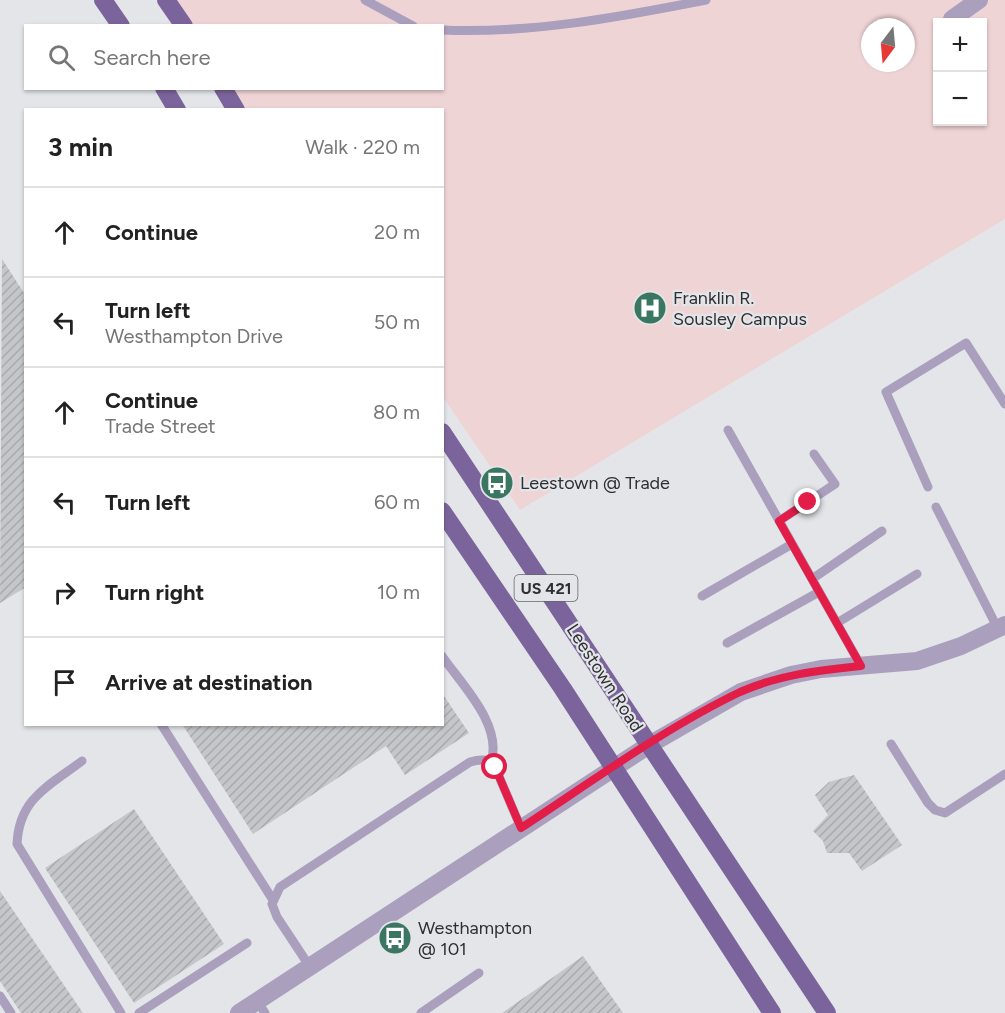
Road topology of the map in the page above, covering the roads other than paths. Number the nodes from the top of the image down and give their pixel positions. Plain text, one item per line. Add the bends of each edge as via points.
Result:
1 (103, 0) edge
2 (166, 0) edge
3 (364, 0) edge
4 (706, 0) edge
5 (979, 0) edge
6 (953, 18) edge
7 (120, 24) edge
8 (182, 24) edge
9 (408, 24) edge
10 (444, 30) edge
11 (165, 90) edge
12 (224, 90) edge
13 (176, 108) edge
14 (235, 108) edge
15 (1005, 404) edge
16 (728, 430) dead end
17 (444, 435) edge
18 (814, 454) dead end
19 (928, 487) dead end
20 (936, 507) dead end
21 (444, 514) edge
22 (779, 521) junction
23 (882, 531) dead end
24 (792, 544) junction
25 (917, 574) dead end
26 (812, 579) junction
27 (819, 592) junction
28 (702, 596) dead end
29 (837, 624) junction
30 (1003, 631) edge
31 (727, 643) dead end
32 (444, 659) edge
33 (861, 666) junction
34 (162, 726) edge
35 (891, 744) dead end
36 (649, 745) junction
37 (82, 761) dead end
38 (491, 762) junction
39 (614, 768) junction
40 (1005, 774) edge
41 (521, 828) junction
42 (273, 900) junction
43 (247, 943) dead end
44 (310, 967) junction
45 (479, 973) dead end
46 (0, 996) edge
47 (261, 1007) edge
48 (11, 1013) edge
49 (121, 1013) edge
50 (139, 1013) edge
51 (239, 1013) edge
52 (420, 1013) edge
53 (772, 1013) edge
54 (827, 1013) edge

1 - 7 main road
2 - 8 main road
3 - 9 lane
4 - 10 lane via 589,23
5 - 6 street
11 - 13 main road
12 - 14 main road
15 - 19 lane via 966,343 886,392
16 - 22 lane
17 - 36 main road, Leestown Road / US 421
18 - 22 lane via 835,484
20 - 30 lane
21 - 39 main road, US 421
22 - 24 lane
23 - 26 lane
24 - 26 lane
24 - 28 lane
25 - 29 lane
26 - 27 lane
27 - 29 lane
27 - 31 lane
29 - 33 lane
30 - 33 street via 916,661
32 - 38 lane via 493,735 495,750
33 - 36 street via 791,675 741,692
34 - 42 lane
35 - 40 lane via 928,803 945,813
36 - 39 street
36 - 54 main road, Leestown Road / US 421
37 - 49 lane via 30,800 20,817 16,844
38 - 41 lane
38 - 42 lane via 470,762 280,887
39 - 41 street
39 - 53 main road, US 421
41 - 44 street
42 - 44 lane via 277,917
43 - 50 lane
44 - 47 street
45 - 52 lane
46 - 48 lane
47 - 51 street

